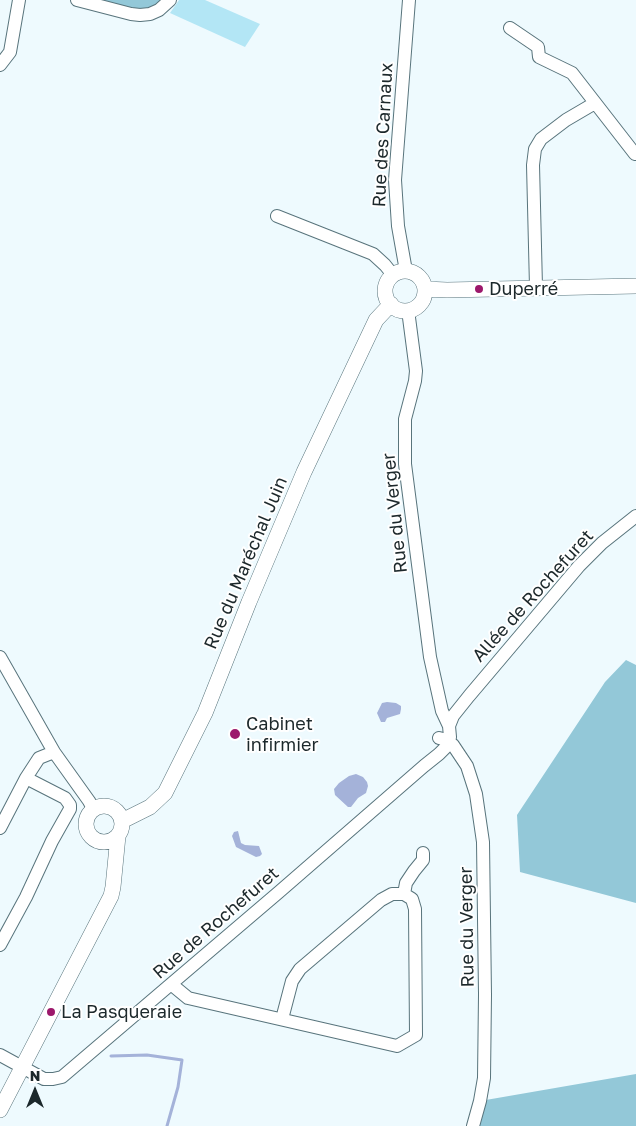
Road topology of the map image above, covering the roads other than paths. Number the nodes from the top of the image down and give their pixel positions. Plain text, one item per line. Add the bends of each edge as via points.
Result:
1 (18, 0) edge
2 (77, 0) edge
3 (170, 0) edge
4 (409, 0) edge
5 (510, 28) dead end
6 (0, 65) edge
7 (595, 103) junction
8 (635, 154) edge
9 (277, 216) dead end
10 (399, 273) junction
11 (636, 286) edge
12 (536, 287) junction
13 (425, 289) junction
14 (391, 304) junction
15 (408, 310) junction
16 (636, 516) edge
17 (0, 657) edge
18 (462, 706) junction
19 (442, 711) junction
20 (449, 726) junction
21 (444, 740) junction
22 (54, 752) junction
23 (26, 778) junction
24 (94, 810) junction
25 (0, 828) edge
26 (120, 829) junction
27 (103, 842) junction
28 (423, 853) dead end
29 (114, 887) junction
30 (404, 894) junction
31 (0, 945) edge
32 (171, 984) junction
33 (282, 1019) junction
34 (0, 1055) edge
35 (22, 1068) junction
36 (0, 1110) edge
37 (474, 1122) edge

1 - 6 street via 10,52
2 - 3 street via 122,12 150,14
4 - 10 street, Rue des Carnaux via 395,180
5 - 7 street via 538,47 539,57 572,73
7 - 8 street
7 - 12 street via 560,125 535,149
9 - 10 street via 373,254
10 - 13 street via 411,272 420,277
10 - 14 street via 386,284
11 - 12 street
12 - 13 street
13 - 15 street via 419,305
14 - 15 street
14 - 26 street, Rue du Maréchal Juin via 376,320 304,472 205,713 165,793
15 - 19 street, Rue du Verger via 416,371 405,419 405,464 430,657
16 - 18 street, Allée de Rochefuret via 579,566
17 - 22 street
18 - 19 street via 454,711
18 - 20 street, Allée de Rochefuret
19 - 20 street, Rue du Verger
19 - 21 street, Rue du Verger
20 - 21 street, Rue du Verger
21 - 32 street, Rue de Rochefuret via 440,754
21 - 37 street, Rue du Verger via 463,758 473,784 483,842 484,1078
22 - 23 street via 39,758
22 - 24 street
23 - 25 street
23 - 31 street via 64,798 70,809
24 - 26 street via 112,808 119,814
24 - 27 street via 88,818 87,830 92,837
26 - 27 street via 114,840
26 - 29 street
27 - 29 street
28 - 30 street via 423,860 406,883
29 - 35 street
30 - 33 street via 392,894 381,900 300,969 292,980
30 - 33 street via 412,899 415,909 416,1035 397,1046
32 - 33 street via 188,998
32 - 35 street, Rue de Rochefuret via 62,1076 44,1079
34 - 35 street, Rue de Rochefuret
35 - 36 street

